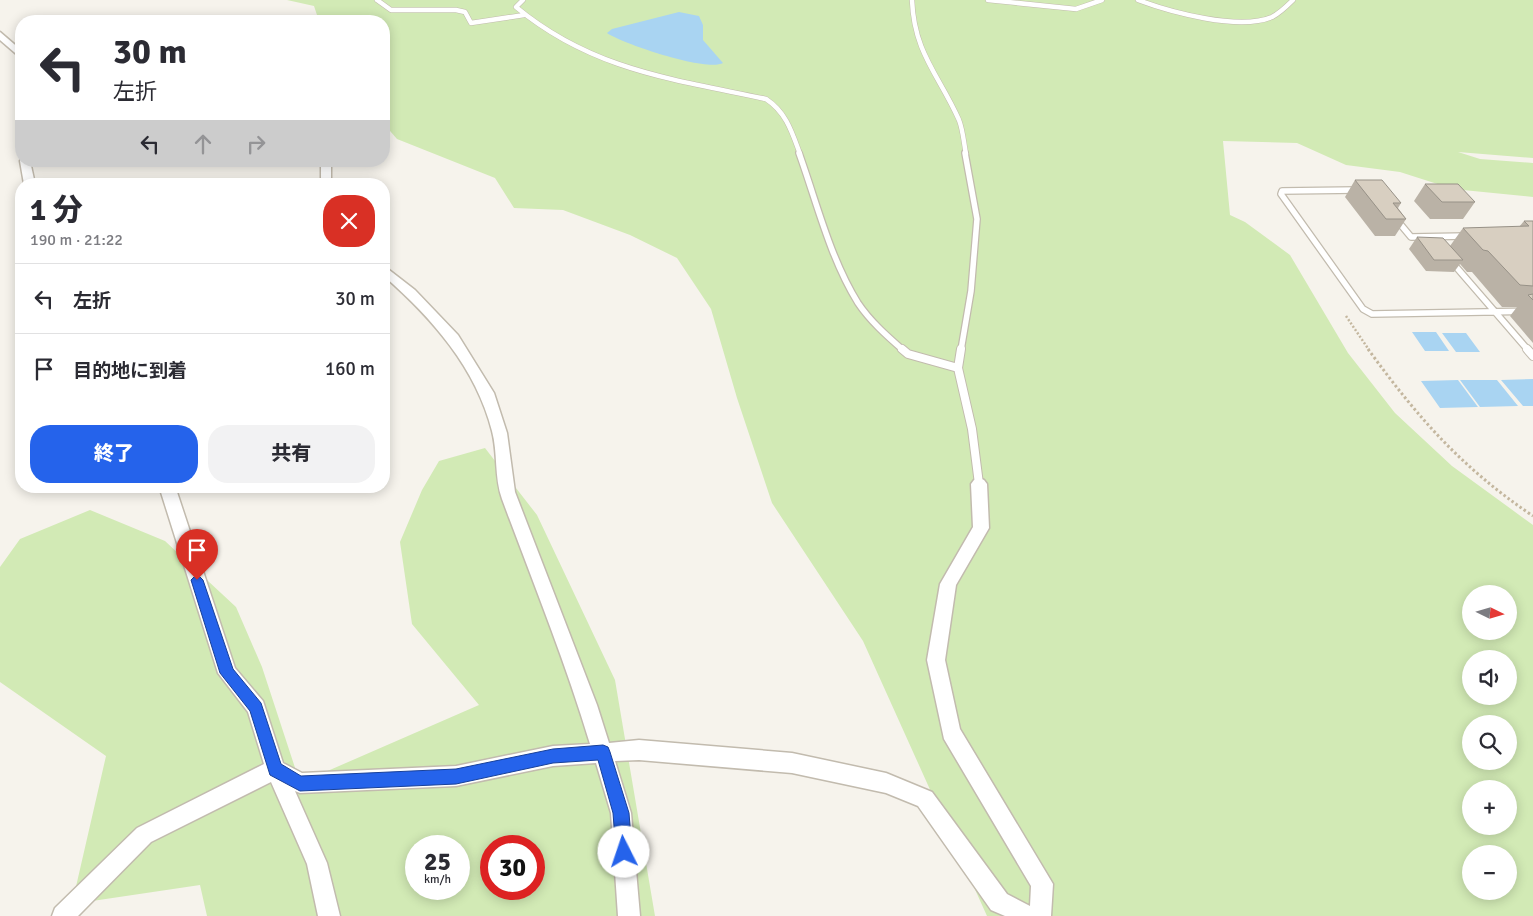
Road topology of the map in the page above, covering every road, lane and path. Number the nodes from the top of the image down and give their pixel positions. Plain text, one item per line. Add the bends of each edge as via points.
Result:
1 (377, 0) edge
2 (523, 0) edge
3 (912, 0) edge
4 (988, 0) edge
5 (1102, 0) edge
6 (1138, 0) edge
7 (1293, 0) edge
8 (524, 15) junction
9 (2, 37) edge
10 (15, 38) edge
11 (15, 49) edge
12 (1367, 190) edge
13 (1392, 215) edge
14 (1477, 236) edge
15 (1430, 237) junction
16 (1436, 244) edge
17 (1443, 252) edge
18 (390, 275) edge
19 (1533, 311) edge
20 (1495, 312) junction
21 (1346, 316) dead end
22 (1533, 356) edge
23 (958, 368) junction
24 (979, 484) joint
25 (168, 493) edge
26 (1533, 516) edge
27 (603, 752) junction
28 (275, 769) junction
29 (63, 916) edge
30 (329, 916) edge
31 (629, 916) edge
32 (1028, 916) edge
33 (1040, 916) edge

1 - 8 lane via 391,10 465,12 472,22
2 - 8 lane via 516,7
3 - 23 lane via 913,24 924,56 960,122 977,219 971,291
4 - 5 lane via 1076,9
6 - 7 lane via 1189,18 1252,21 1269,18 1284,10
8 - 23 lane via 566,43 607,60 766,99 777,106 789,124 840,268 859,304 908,354
9 - 10 street
9 - 11 street
12 - 20 lane via 1282,191 1280,194 1362,309 1372,314
13 - 15 lane via 1411,237
14 - 15 lane
15 - 16 lane
17 - 20 lane
18 - 27 street via 453,338 487,393 500,433 507,492
19 - 20 lane
20 - 22 lane
21 - 26 path via 1371,354 1444,444 1499,493
23 - 24 lane via 972,429
24 - 33 street via 981,528 948,584 936,660 951,732 1042,884
25 - 28 street via 227,673 256,708
27 - 28 street via 553,756 456,776 300,783
27 - 31 street via 621,813
27 - 32 street via 639,750 792,763 886,783 925,799 999,902
28 - 29 street via 144,835
28 - 30 street via 317,863

